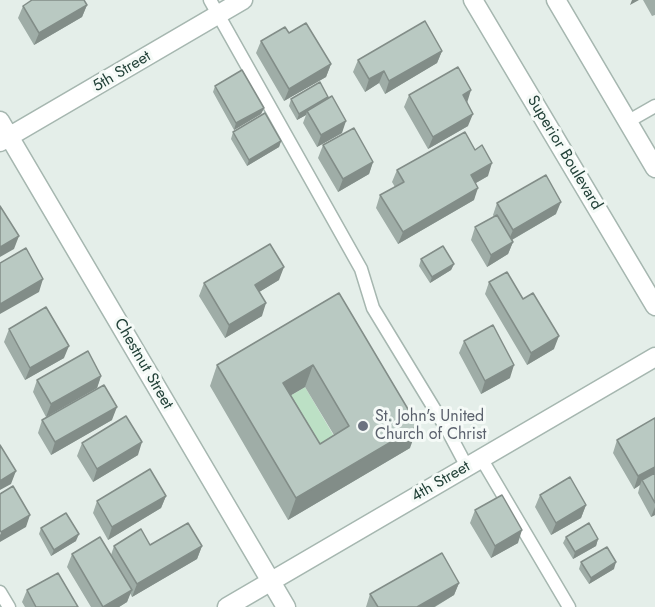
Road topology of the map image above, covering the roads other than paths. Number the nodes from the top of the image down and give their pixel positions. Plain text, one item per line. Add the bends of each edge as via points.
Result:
1 (243, 0) edge
2 (473, 0) edge
3 (556, 0) edge
4 (214, 7) edge
5 (655, 106) edge
6 (627, 122) junction
7 (3, 133) edge
8 (655, 168) edge
9 (655, 306) edge
10 (655, 357) edge
11 (474, 463) junction
12 (271, 581) junction
13 (0, 592) edge
14 (9, 607) edge
15 (227, 607) edge
16 (286, 607) edge
17 (569, 607) edge

1 - 4 street, 5th Street
2 - 9 street, Superior Boulevard
3 - 6 street
4 - 7 street, 5th Street
4 - 11 lane via 361,269 373,308 449,433
5 - 6 lane
6 - 8 street
7 - 12 street, Chestnut Street
10 - 11 street, 4th Street
11 - 12 street, 4th Street
11 - 17 lane
12 - 15 street, 4th Street
12 - 16 street, Chestnut Street
13 - 14 lane

